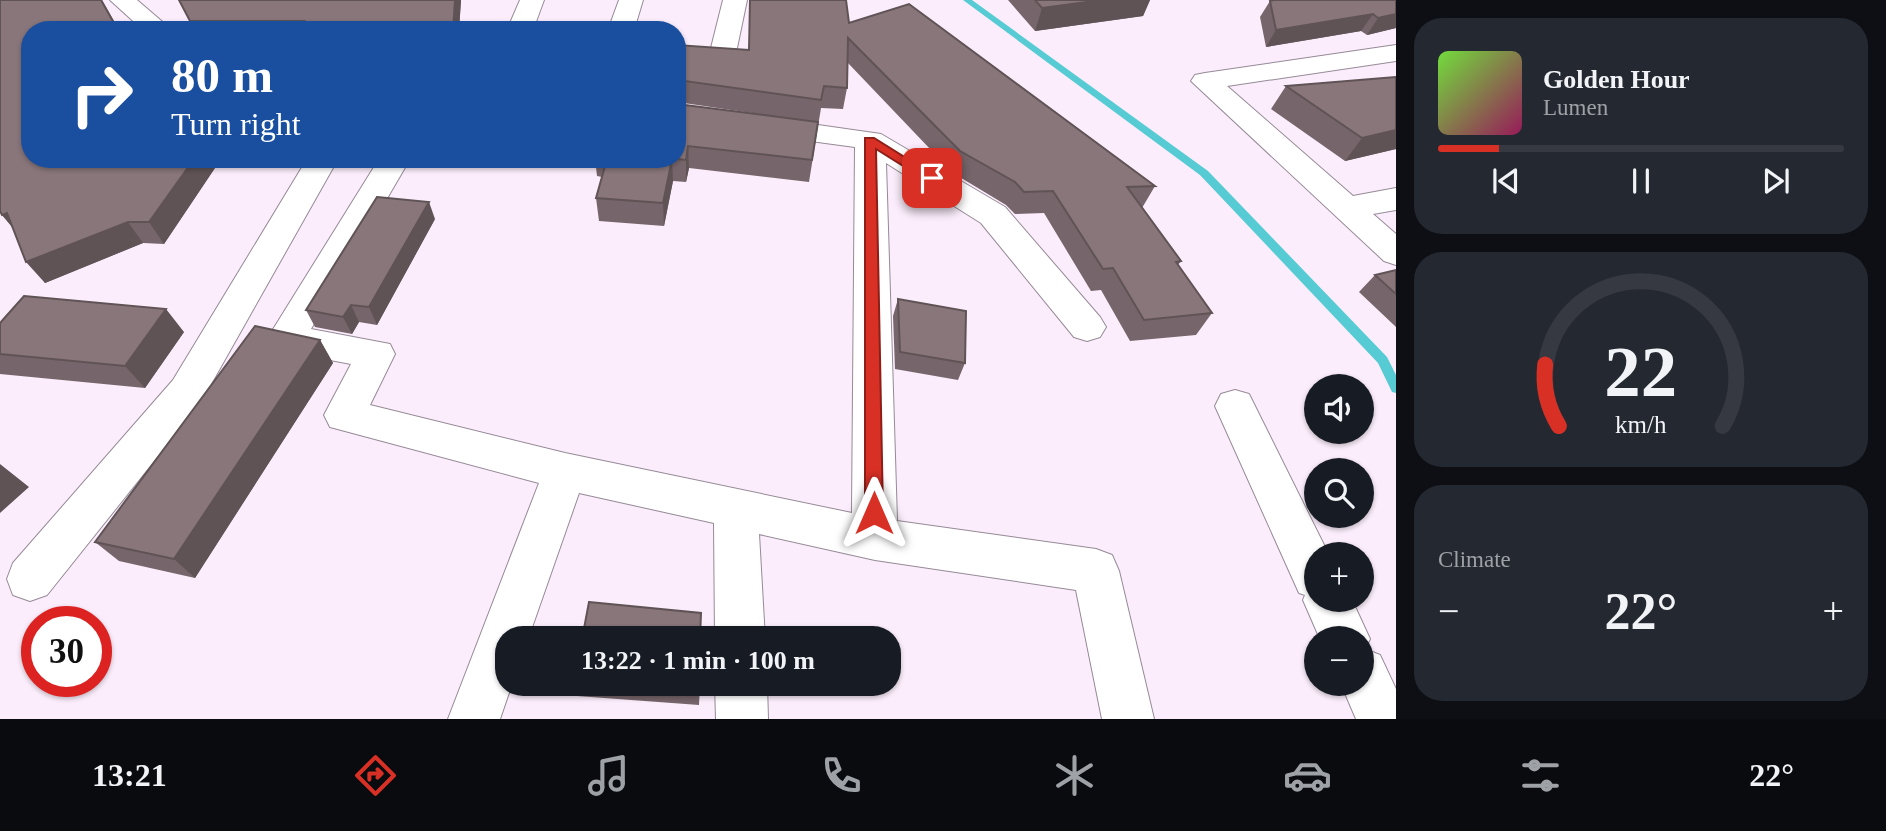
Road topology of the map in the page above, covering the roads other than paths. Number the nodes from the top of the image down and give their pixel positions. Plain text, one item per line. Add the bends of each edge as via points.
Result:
1 (121, 0) edge
2 (532, 0) edge
3 (631, 0) edge
4 (735, 0) edge
5 (148, 21) edge
6 (524, 21) edge
7 (624, 21) edge
8 (724, 48) edge
9 (1396, 52) edge
10 (686, 115) edge
11 (870, 140) junction
12 (318, 168) edge
13 (390, 168) edge
14 (1396, 199) edge
15 (1346, 208) junction
16 (1396, 253) edge
17 (1087, 327) dead end
18 (1235, 406) dead end
19 (565, 471) junction
20 (736, 509) junction
21 (875, 540) junction
22 (1304, 552) edge
23 (30, 579) dead end
24 (740, 626) edge
25 (741, 696) edge
26 (1372, 696) edge
27 (474, 719) edge
28 (742, 719) edge
29 (1128, 719) edge
30 (1383, 719) edge

1 - 5 street
2 - 6 street
3 - 7 street
4 - 8 street
9 - 15 street via 1205,80
10 - 11 street
11 - 17 street via 993,215
11 - 21 street
12 - 23 street via 187,391
13 - 19 street via 286,339 376,354 344,415
14 - 15 street
15 - 16 street
18 - 22 street
19 - 20 street
19 - 27 street
20 - 21 street
20 - 24 street
21 - 29 street via 1096,571
25 - 28 street
26 - 30 street

